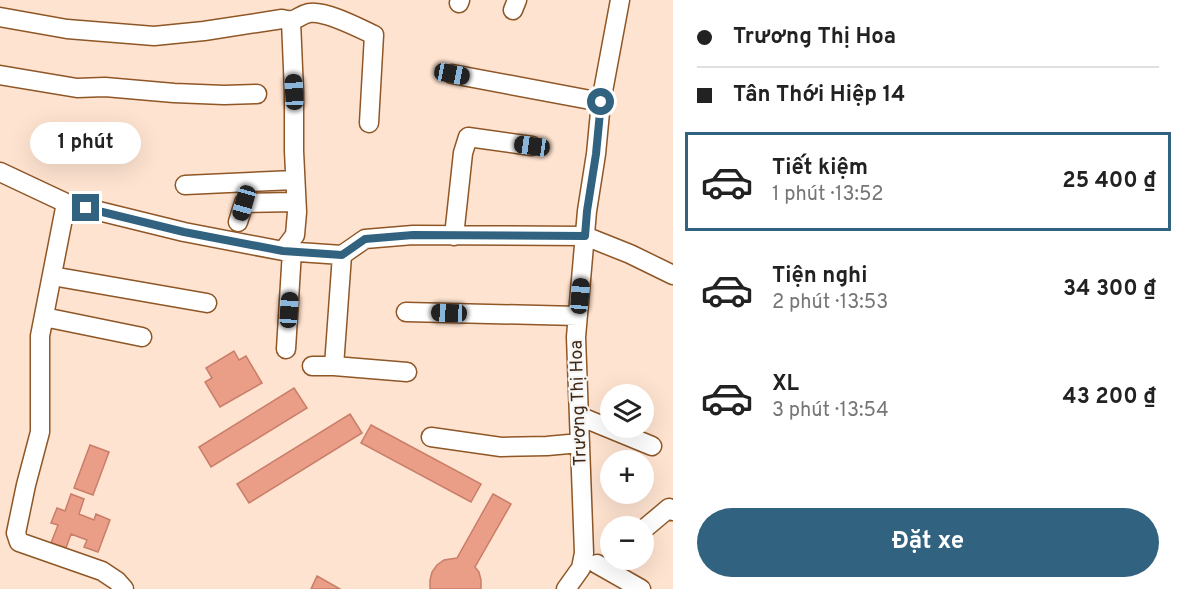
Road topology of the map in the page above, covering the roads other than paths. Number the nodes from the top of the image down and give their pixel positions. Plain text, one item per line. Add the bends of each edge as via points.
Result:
1 (620, 0) edge
2 (0, 17) edge
3 (291, 21) junction
4 (452, 74) dead end
5 (0, 75) edge
6 (257, 94) dead end
7 (601, 102) junction
8 (369, 123) dead end
9 (532, 146) dead end
10 (0, 172) edge
11 (295, 180) junction
12 (185, 185) dead end
13 (296, 202) junction
14 (66, 203) junction
15 (238, 222) dead end
16 (454, 236) junction
17 (585, 236) junction
18 (288, 251) junction
19 (342, 255) junction
20 (673, 275) edge
21 (52, 276) junction
22 (207, 303) dead end
23 (406, 312) dead end
24 (578, 316) junction
25 (44, 317) junction
26 (142, 337) dead end
27 (286, 349) dead end
28 (312, 366) dead end
29 (334, 366) junction
30 (407, 372) dead end
31 (579, 416) junction
32 (431, 437) dead end
33 (580, 443) junction
34 (652, 446) dead end
35 (673, 511) edge
36 (654, 521) edge
37 (596, 562) edge
38 (124, 589) edge
39 (566, 589) edge
40 (641, 589) edge

1 - 7 street, Trương Thị Hoa
2 - 3 street via 67,29 154,36
3 - 8 street via 311,13 339,19 374,35
3 - 11 street
4 - 7 street
5 - 6 street via 77,88
7 - 17 street, Trương Thị Hoa
9 - 16 street via 468,137
10 - 14 street
11 - 12 street
11 - 13 street
13 - 15 street via 244,203
13 - 18 street via 295,235
14 - 18 street via 184,232
14 - 21 street
16 - 17 street
16 - 19 street via 365,239
17 - 20 street
17 - 24 street, Trương Thị Hoa
18 - 19 street
18 - 27 street
19 - 29 street
21 - 22 street
21 - 25 street
23 - 24 street
24 - 31 street, Trương Thị Hoa
25 - 26 street
25 - 38 street via 40,336 40,432 16,533 19,542 102,571
28 - 29 street
29 - 30 street
31 - 33 street, Trương Thị Hoa
31 - 34 street
32 - 33 street via 501,447
33 - 37 street, Trương Thị Hoa via 584,553
35 - 36 street via 669,508
37 - 39 street
37 - 40 street

